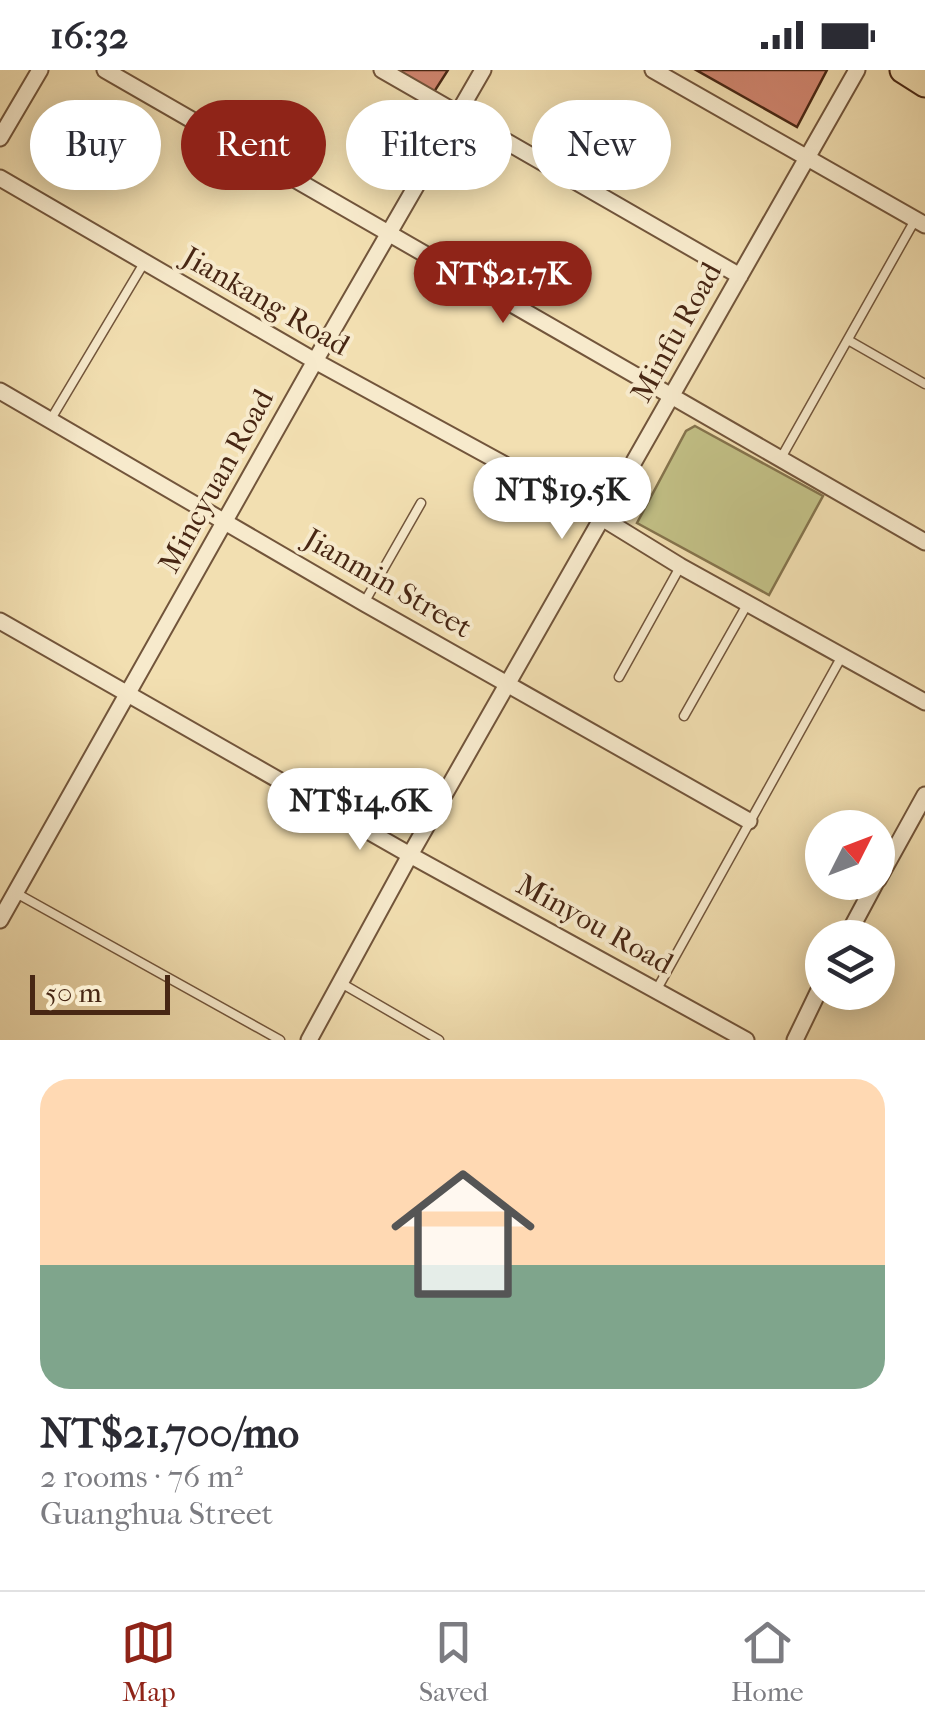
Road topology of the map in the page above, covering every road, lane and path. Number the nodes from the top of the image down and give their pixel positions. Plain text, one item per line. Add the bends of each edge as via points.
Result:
1 (40, 70) edge
2 (105, 70) edge
3 (382, 70) edge
4 (484, 70) edge
5 (654, 70) edge
6 (857, 70) edge
7 (903, 70) edge
8 (925, 84) edge
9 (434, 100) edge
10 (466, 100) edge
11 (0, 138) edge
12 (512, 145) edge
13 (808, 158) junction
14 (0, 178) edge
15 (415, 190) edge
16 (920, 223) edge
17 (390, 234) junction
18 (144, 264) junction
19 (740, 276) junction
20 (848, 340) junction
21 (314, 362) junction
22 (925, 384) edge
23 (0, 391) edge
24 (672, 398) junction
25 (51, 419) junction
26 (780, 458) junction
27 (421, 504) dead end
28 (602, 518) junction
29 (226, 521) junction
30 (925, 542) edge
31 (680, 566) junction
32 (364, 603) junction
33 (748, 604) junction
34 (0, 620) edge
35 (842, 656) junction
36 (619, 677) dead end
37 (508, 684) junction
38 (127, 692) junction
39 (925, 702) edge
40 (684, 716) dead end
41 (925, 795) edge
42 (749, 821) junction
43 (895, 849) edge
44 (410, 855) junction
45 (16, 893) junction
46 (0, 920) edge
47 (342, 983) junction
48 (656, 989) junction
49 (809, 1010) edge
50 (280, 1040) edge
51 (310, 1040) edge
52 (439, 1040) edge
53 (746, 1040) edge
54 (795, 1040) edge

1 - 11 street
2 - 17 street
3 - 9 street
4 - 10 street, Mincyuan Road
5 - 13 street
6 - 13 street, Minfu Road
7 - 8 main road
12 - 19 street
13 - 16 street
13 - 19 street, Minfu Road
14 - 18 street, Jiankang Road
15 - 17 street, Mincyuan Road
16 - 20 lane
17 - 21 street, Mincyuan Road
17 - 24 street
18 - 21 street, Jiankang Road
18 - 25 lane
19 - 24 street, Minfu Road
20 - 22 lane
20 - 26 lane
21 - 28 street, Jiankang Road
21 - 29 street, Mincyuan Road
23 - 25 street, Jianmin Street
24 - 26 street
24 - 28 street, Minfu Road
25 - 29 street, Jianmin Street
26 - 30 street
27 - 32 lane
28 - 31 street, Jiankang Road
28 - 37 street, Minfu Road
29 - 32 street, Jianmin Street
29 - 38 street, Mincyuan Road
31 - 33 street, Jiankang Road
31 - 36 lane
32 - 37 street, Jianmin Street
33 - 35 street, Jiankang Road
33 - 40 lane
34 - 38 street, Minyou Road
35 - 39 street, Jiankang Road
35 - 42 lane
37 - 42 street, Jianmin Street
37 - 44 street, Minfu Road
38 - 44 street, Minyou Road
38 - 45 street, Mincyuan Road
41 - 43 street
42 - 48 lane
44 - 47 street, Minfu Road
44 - 48 street, Minyou Road
45 - 46 street, Mincyuan Road
45 - 50 lane
47 - 51 street, Minfu Road
47 - 52 lane
48 - 53 street, Minyou Road
49 - 54 street

